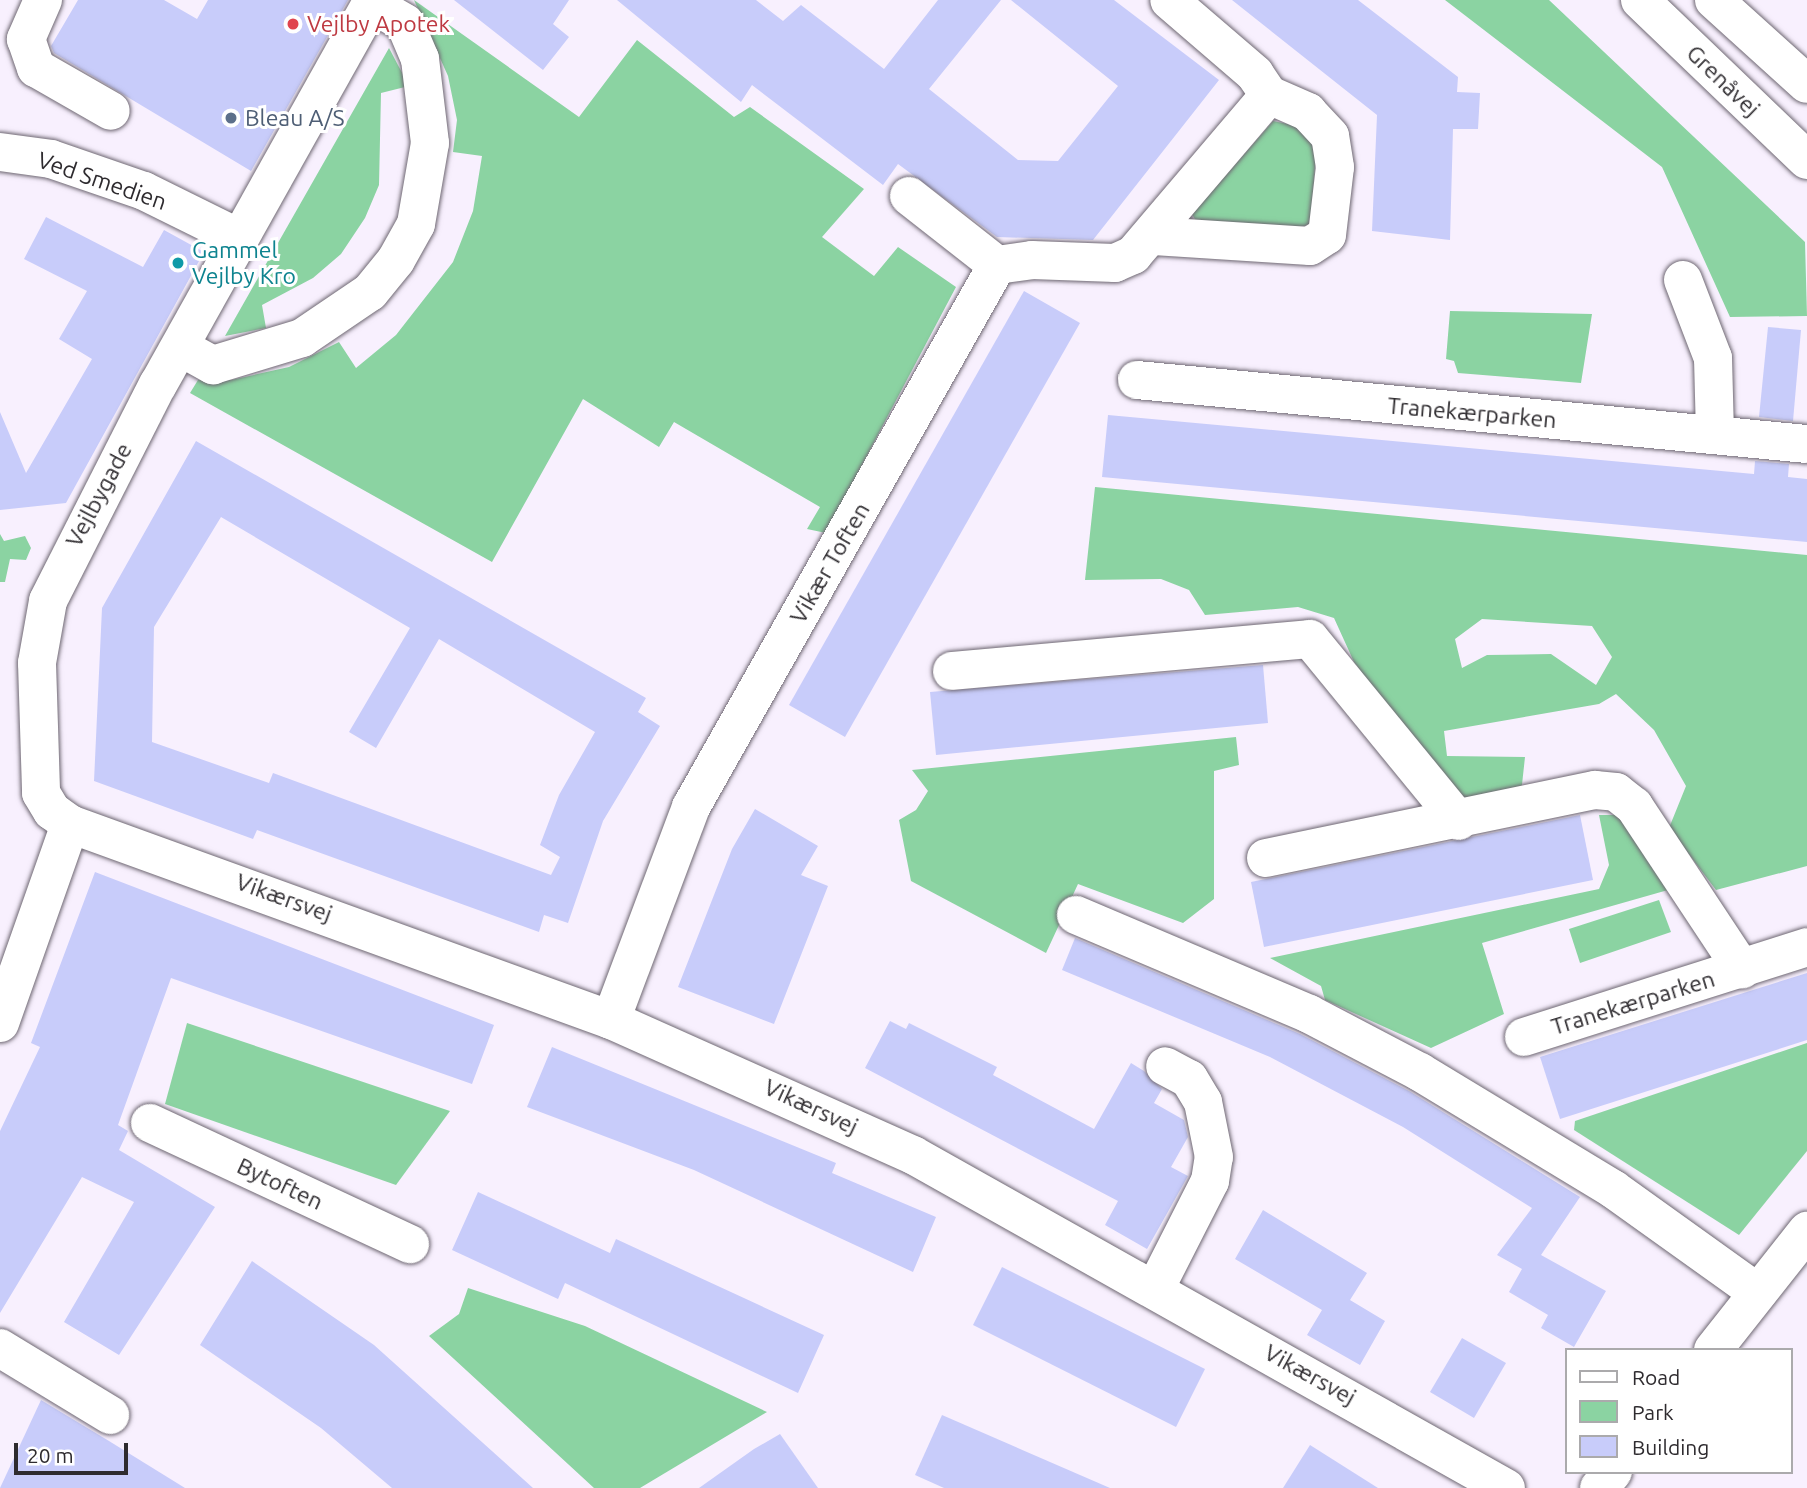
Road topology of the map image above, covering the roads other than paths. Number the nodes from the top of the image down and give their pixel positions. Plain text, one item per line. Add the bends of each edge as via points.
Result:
1 (1169, 0) edge
2 (1640, 0) edge
3 (1714, 0) edge
4 (372, 2) edge
5 (35, 4) edge
6 (1807, 84) edge
7 (1269, 95) junction
8 (111, 111) dead end
9 (0, 152) edge
10 (1807, 160) edge
11 (909, 196) dead end
12 (1154, 236) junction
13 (239, 238) junction
14 (997, 265) junction
15 (1684, 279) dead end
16 (180, 347) junction
17 (1137, 380) dead end
18 (1715, 435) junction
19 (1807, 444) edge
20 (952, 671) dead end
21 (1459, 821) junction
22 (70, 824) junction
23 (1266, 858) dead end
24 (1076, 915) dead end
25 (1807, 947) edge
26 (1742, 969) junction
27 (611, 1020) junction
28 (0, 1023) edge
29 (1524, 1037) dead end
30 (1165, 1066) dead end
31 (150, 1123) dead end
32 (1807, 1231) edge
33 (410, 1244) dead end
34 (1155, 1289) junction
35 (1758, 1293) junction
36 (0, 1348) edge
37 (1715, 1348) edge
38 (110, 1415) dead end
39 (1611, 1474) edge
40 (1506, 1488) edge
41 (1599, 1488) edge

1 - 7 street via 1255,74
2 - 10 street, Grenåvej
3 - 6 street
4 - 13 street, Vejlbygade
4 - 16 street via 405,23 421,58 430,143 416,224 396,260 349,310 302,338 213,365
5 - 8 street via 26,39 36,68
7 - 12 street
7 - 12 street via 1308,112 1330,136 1335,167 1327,235 1310,246
9 - 13 street, Ved Smedien via 51,159 144,191
11 - 14 street
12 - 14 street via 1115,263 1032,260
13 - 16 street, Vejlbygade
14 - 27 street, Vikær Toften via 691,807
15 - 18 street via 1713,358
16 - 22 street, Vejlbygade via 48,601 37,663 41,793
17 - 18 street, Tranekærparken
18 - 19 street, Tranekærparken
20 - 21 street via 1310,639
21 - 23 street, Tranekærparken
21 - 26 street, Tranekærparken via 1595,790 1616,792 1634,806
22 - 27 street, Vikærsvej
22 - 28 street
24 - 35 street via 1309,1014 1420,1072 1613,1189
25 - 26 street, Tranekærparken
26 - 29 street, Tranekærparken
27 - 34 street, Vikærsvej via 913,1155
30 - 34 street via 1189,1079 1203,1102 1214,1157 1210,1181
31 - 33 street, Bytoften
32 - 35 street
34 - 40 street, Vikærsvej
35 - 37 street
36 - 38 street
39 - 41 street

